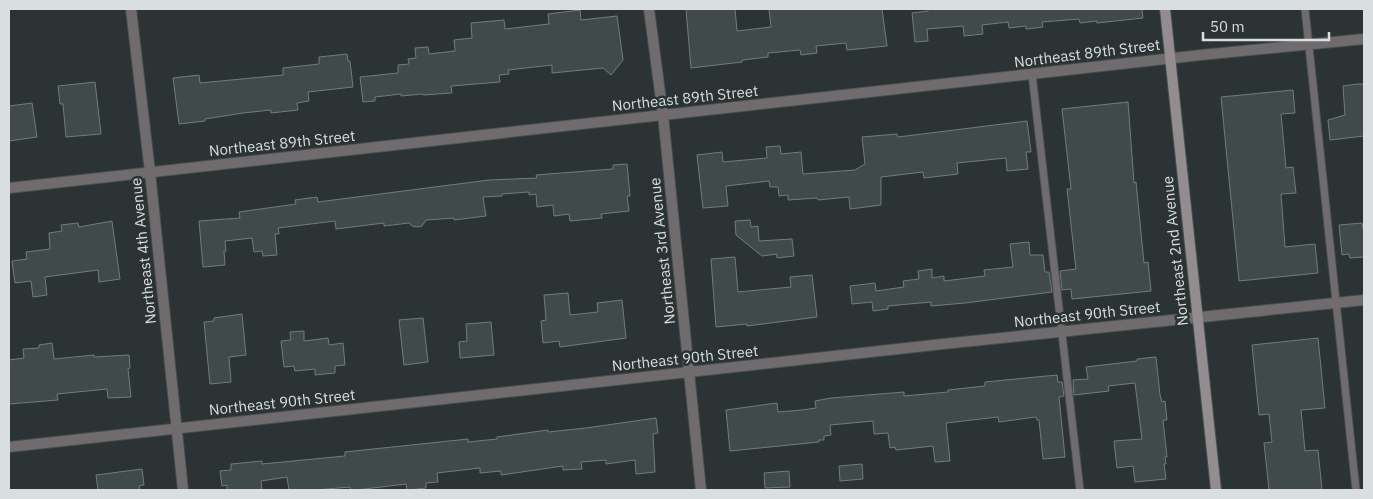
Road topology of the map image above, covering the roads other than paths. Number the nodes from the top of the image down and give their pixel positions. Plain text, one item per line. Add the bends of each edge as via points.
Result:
1 (131, 9) edge
2 (649, 9) edge
3 (1165, 9) edge
4 (1305, 9) edge
5 (1364, 39) edge
6 (1308, 44) junction
7 (1170, 58) junction
8 (1032, 74) junction
9 (663, 115) junction
10 (150, 172) junction
11 (9, 188) edge
12 (1364, 300) edge
13 (1336, 303) junction
14 (1197, 317) junction
15 (1062, 332) junction
16 (689, 372) junction
17 (177, 429) junction
18 (9, 447) edge
19 (183, 490) edge
20 (701, 490) edge
21 (1080, 490) edge
22 (1216, 490) edge
23 (1356, 490) edge

1 - 10 street, Northeast 4th Avenue
2 - 9 street, Northeast 3rd Avenue
3 - 7 main road, Northeast 2nd Avenue
4 - 6 lane
5 - 6 street, Northeast 89th Street
6 - 7 street, Northeast 89th Street
6 - 13 lane
7 - 8 street, Northeast 89th Street
7 - 14 main road, Northeast 2nd Avenue
8 - 9 street, Northeast 89th Street
8 - 15 lane
9 - 10 street, Northeast 89th Street
9 - 16 street, Northeast 3rd Avenue
10 - 11 street, Northeast 89th Street
10 - 17 street, Northeast 4th Avenue
12 - 13 street, Northeast 90th Street
13 - 14 street, Northeast 90th Street
13 - 23 lane
14 - 15 street, Northeast 90th Street
14 - 22 main road, Northeast 2nd Avenue
15 - 16 street, Northeast 90th Street
15 - 21 lane
16 - 17 street, Northeast 90th Street
16 - 20 street, Northeast 3rd Avenue
17 - 18 street, Northeast 90th Street
17 - 19 street, Northeast 4th Avenue

